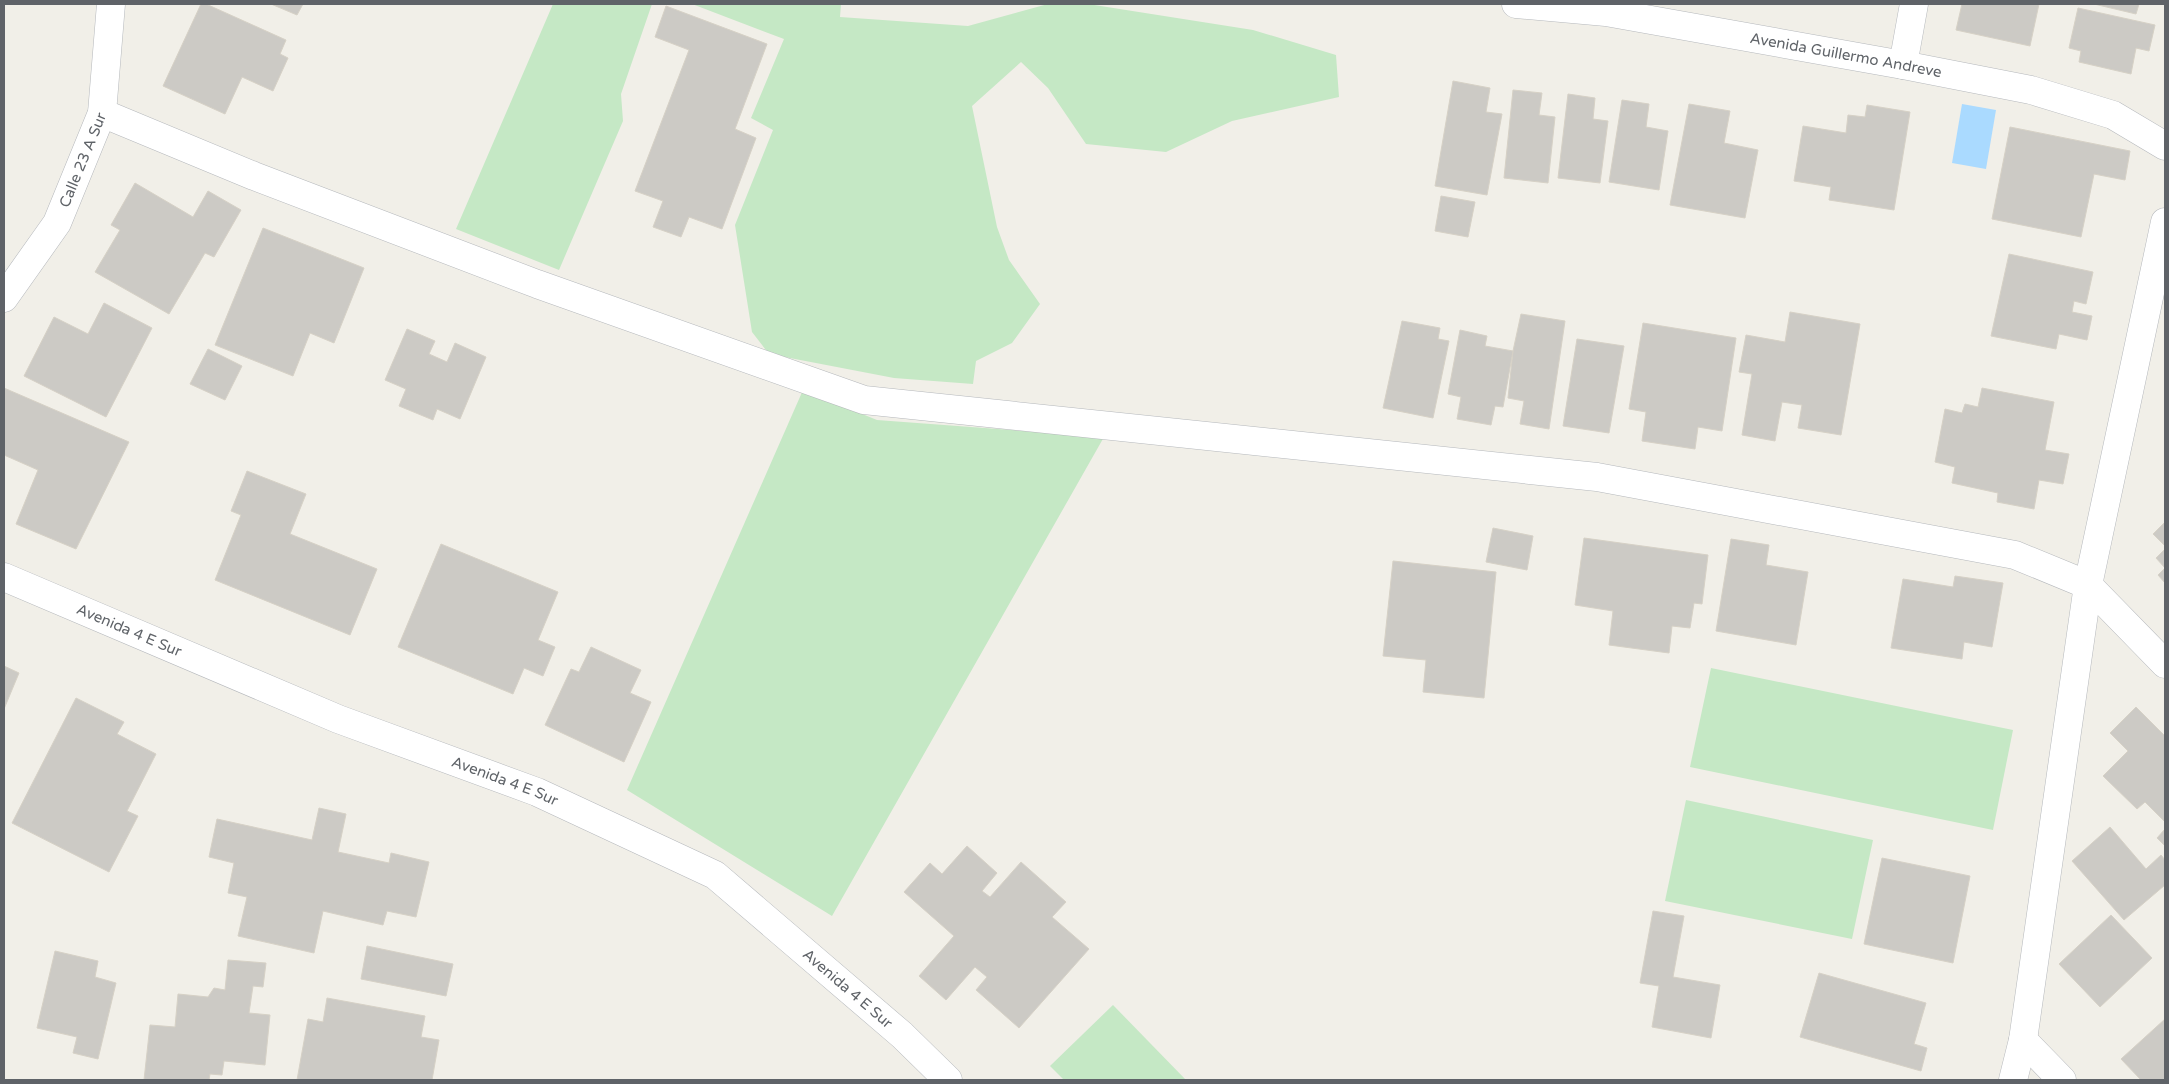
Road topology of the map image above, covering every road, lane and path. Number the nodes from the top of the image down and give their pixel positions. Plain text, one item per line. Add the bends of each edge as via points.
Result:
1 (111, 4) edge
2 (1516, 4) edge
3 (1914, 4) edge
4 (1607, 8) edge
5 (1903, 64) junction
6 (102, 113) junction
7 (2165, 146) edge
8 (2165, 222) edge
9 (4, 298) edge
10 (4, 577) edge
11 (2088, 585) junction
12 (2165, 664) edge
13 (2023, 1040) junction
14 (948, 1080) edge
15 (2013, 1080) edge
16 (2062, 1080) edge

1 - 6 street, Calle 23 A Sur
2 - 4 street, Avenida Guillermo Andreve
3 - 5 street
4 - 5 street, Avenida Guillermo Andreve
5 - 7 street, Avenida Guillermo Andreve via 2031,90 2113,115
6 - 9 street, Calle 23 A Sur via 58,223
6 - 11 street via 254,176 538,284 864,400 1597,477 2016,555
8 - 11 street
10 - 14 street, Avenida 4 E Sur via 338,719 537,792 715,875 902,1035
11 - 12 street
11 - 13 street
13 - 15 street
13 - 16 street

